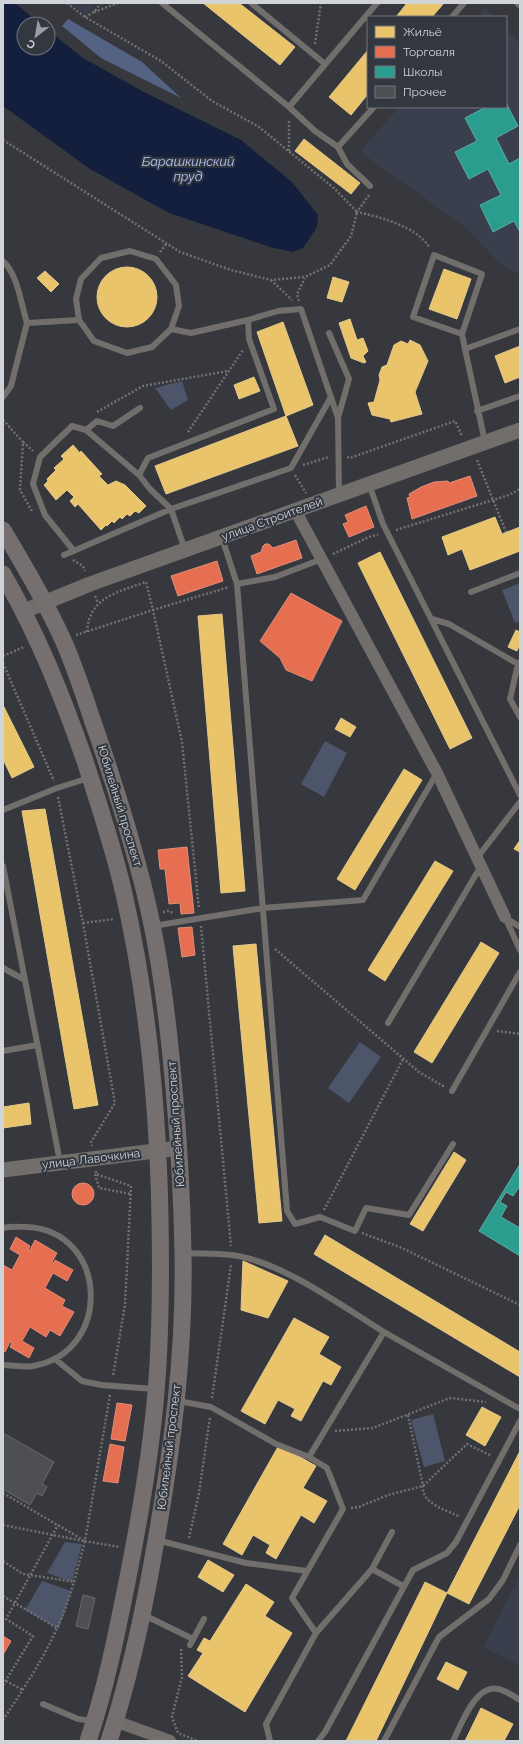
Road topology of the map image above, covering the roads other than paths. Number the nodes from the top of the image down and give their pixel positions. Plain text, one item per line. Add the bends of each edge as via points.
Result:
1 (162, 3) edge
2 (251, 3) edge
3 (376, 3) edge
4 (464, 3) edge
5 (517, 3) edge
6 (520, 6) edge
7 (453, 16) edge
8 (325, 64) junction
9 (289, 107) junction
10 (373, 108) edge
11 (338, 147) junction
12 (370, 186) road end
13 (3, 261) edge
14 (79, 320) junction
15 (248, 320) junction
16 (26, 323) junction
17 (520, 328) edge
18 (171, 329) junction
19 (329, 333) dead end
20 (462, 334) junction
21 (464, 349) junction
22 (520, 396) edge
23 (3, 397) edge
24 (331, 397) junction
25 (140, 408) dead end
26 (477, 411) junction
27 (338, 418) junction
28 (86, 430) junction
29 (520, 430) edge
30 (485, 442) junction
31 (139, 475) junction
32 (369, 484) junction
33 (339, 495) junction
34 (171, 509) junction
35 (295, 510) junction
36 (3, 530) edge
37 (222, 538) junction
38 (186, 550) junction
39 (74, 551) junction
40 (64, 555) dead end
41 (322, 560) junction
42 (520, 573) edge
43 (3, 574) edge
44 (237, 584) junction
45 (471, 592) dead end
46 (44, 603) junction
47 (24, 611) junction
48 (432, 619) junction
49 (519, 663) edge
50 (520, 717) edge
51 (437, 773) junction
52 (90, 778) junction
53 (520, 795) edge
54 (520, 802) edge
55 (3, 810) edge
56 (479, 862) junction
57 (3, 866) edge
58 (263, 908) junction
59 (505, 917) junction
60 (152, 926) junction
61 (520, 927) edge
62 (520, 950) edge
63 (3, 968) edge
64 (520, 972) edge
65 (25, 980) junction
66 (388, 1023) dead end
67 (37, 1045) junction
68 (3, 1050) edge
69 (452, 1091) road end
70 (453, 1144) dead end
71 (179, 1148) junction
72 (159, 1150) junction
73 (60, 1162) junction
74 (3, 1170) edge
75 (3, 1228) edge
76 (183, 1253) junction
77 (384, 1332) junction
78 (55, 1359) junction
79 (3, 1364) edge
80 (157, 1389) junction
81 (176, 1401) junction
82 (520, 1409) edge
83 (520, 1421) edge
84 (310, 1457) junction
85 (392, 1532) dead end
86 (157, 1540) junction
87 (520, 1545) edge
88 (372, 1569) junction
89 (307, 1572) junction
90 (403, 1586) junction
91 (142, 1614) junction
92 (204, 1618) dead end
93 (316, 1633) junction
94 (193, 1639) junction
95 (190, 1645) dead end
96 (520, 1700) edge
97 (43, 1704) dead end
98 (94, 1721) junction
99 (115, 1721) junction
100 (88, 1741) edge
101 (109, 1741) edge
102 (170, 1741) edge
103 (270, 1741) edge
104 (318, 1741) edge
105 (384, 1741) edge
106 (453, 1741) edge

1 - 9 lane
2 - 8 lane
3 - 8 lane
4 - 7 lane
5 - 6 lane
8 - 9 lane
9 - 11 lane via 315,131
10 - 11 lane
11 - 12 lane via 347,164
13 - 16 lane via 17,287
14 - 16 lane
14 - 18 lane via 94,341 127,353 152,347
14 - 18 lane via 76,299 81,279 101,258 130,251 156,259 176,285 179,306
15 - 18 lane via 191,333
15 - 24 lane via 278,311 301,309
15 - 31 lane via 250,339 274,409 148,458
16 - 23 lane via 11,386
17 - 21 lane
19 - 27 lane via 349,379
20 - 20 lane via 482,274 434,255 413,317
20 - 21 lane
21 - 26 lane
22 - 26 lane
24 - 27 lane
24 - 34 lane via 291,468
25 - 28 lane via 113,426 97,421
26 - 30 lane
27 - 33 lane
28 - 31 lane
28 - 39 lane via 72,426 40,457 33,484 45,515
29 - 30 street, улица Строителей
30 - 32 street, улица Строителей
31 - 34 lane
32 - 33 street, улица Строителей
32 - 48 lane via 388,533
33 - 35 street, улица Строителей
34 - 38 lane
34 - 39 lane
35 - 37 street, улица Строителей
35 - 41 street
36 - 46 main road, Юбилейный проспект
37 - 38 street, улица Строителей
37 - 44 lane
38 - 46 street, улица Строителей
39 - 40 lane
41 - 44 lane via 275,577
41 - 51 street
42 - 45 lane
43 - 47 main road, Юбилейный проспект
44 - 58 lane
46 - 47 street, улица Строителей
46 - 60 main road, Юбилейный проспект via 62,638 112,774
47 - 52 main road, Юбилейный проспект via 66,707
48 - 49 lane via 449,624
48 - 53 lane
49 - 50 lane via 510,699
51 - 56 street
51 - 58 lane via 362,900
52 - 55 lane via 57,788
52 - 72 main road, Юбилейный проспект via 123,892 134,945 148,1034
54 - 56 lane
56 - 59 street
56 - 66 lane
57 - 65 lane
58 - 60 lane
58 - 70 lane via 287,1211 294,1224 320,1217 355,1231 366,1208 409,1215
59 - 61 lane
59 - 62 lane
60 - 71 main road, Юбилейный проспект via 168,1019
63 - 65 lane
64 - 69 lane
65 - 67 lane
67 - 68 lane
67 - 73 lane
71 - 72 street, улица Лавочкина
71 - 76 main road, Юбилейный проспект
72 - 73 street, улица Лавочкина
72 - 80 main road, Юбилейный проспект via 162,1292
73 - 74 street, улица Лавочкина
75 - 78 lane via 39,1228 55,1234 80,1257 88,1273 92,1293 90,1312 84,1329 70,1348
76 - 77 lane via 232,1254 267,1264 290,1275
76 - 81 main road, Юбилейный проспект
77 - 82 lane
77 - 84 lane
78 - 79 lane via 33,1366
78 - 80 lane via 82,1380 93,1384
80 - 98 main road, Юбилейный проспект via 138,1526 119,1622
81 - 84 lane via 211,1407 276,1444
81 - 86 main road, Юбилейный проспект
83 - 90 lane via 456,1542 447,1552 413,1570
84 - 89 lane via 328,1468 343,1509
85 - 88 lane
86 - 89 lane via 246,1563
86 - 91 main road, Юбилейный проспект
87 - 105 lane via 503,1580 490,1599 439,1637
88 - 90 lane
88 - 93 lane
89 - 93 lane via 292,1598
90 - 104 lane
91 - 94 lane
91 - 99 main road, Юбилейный проспект
92 - 94 lane
93 - 103 lane via 266,1724
94 - 95 lane
96 - 106 lane via 498,1688 487,1689 477,1695
97 - 98 lane via 78,1719
98 - 100 main road, Юбилейный проспект
99 - 101 main road, Юбилейный проспект
99 - 102 street

